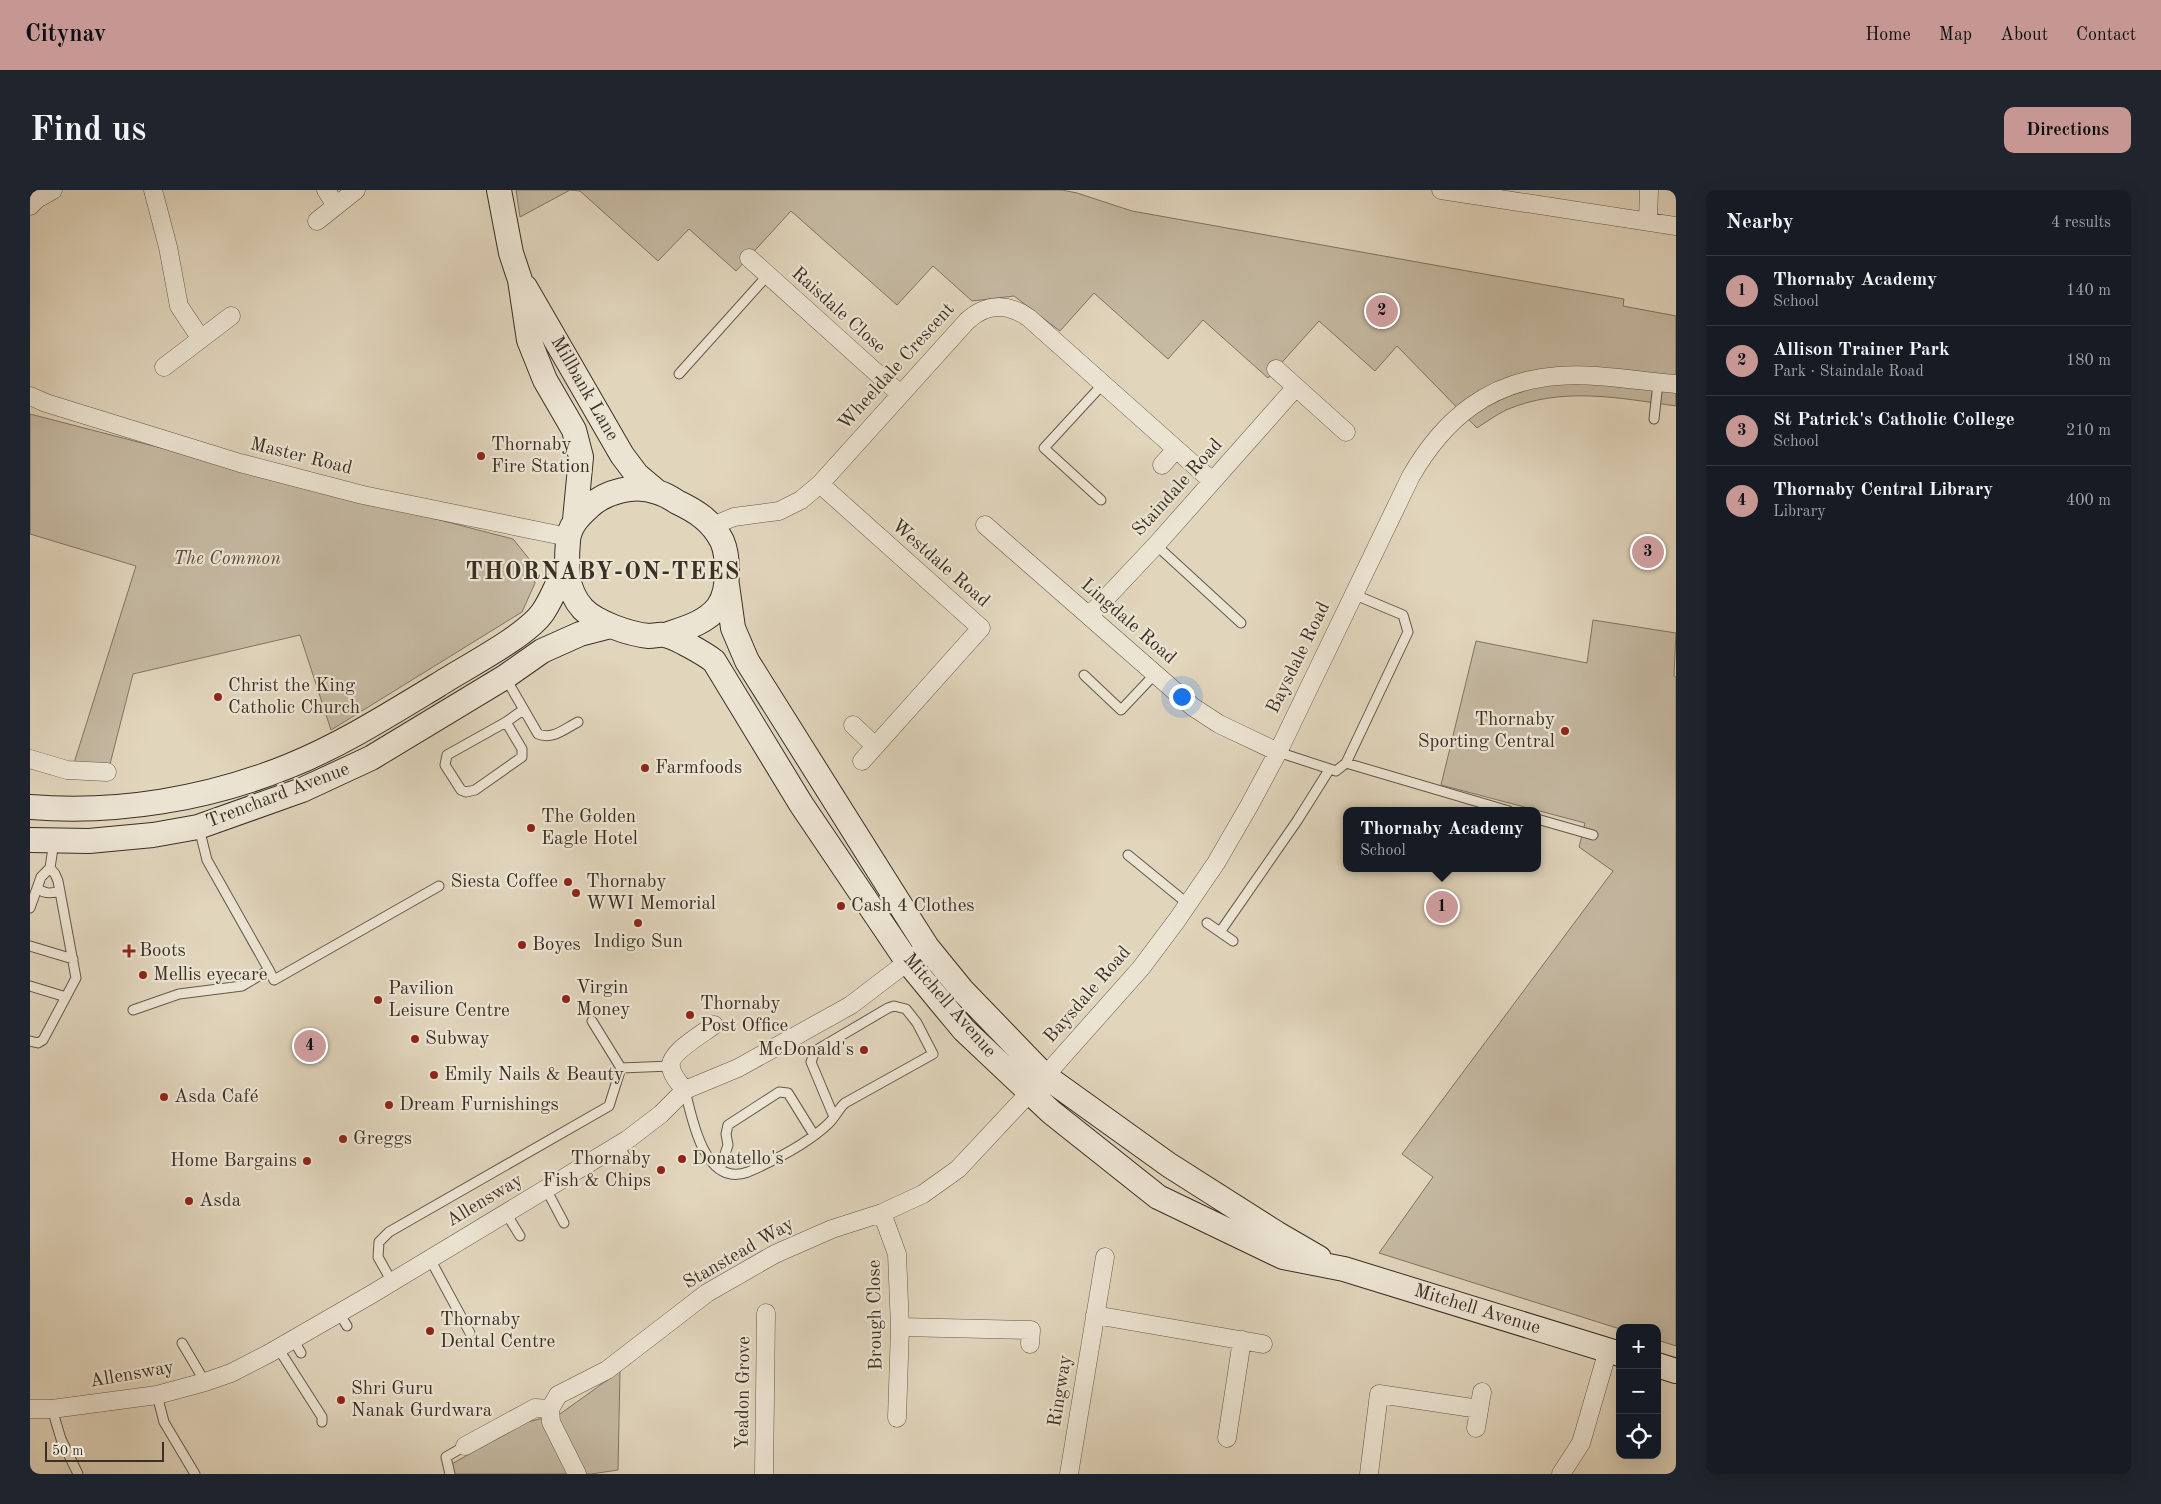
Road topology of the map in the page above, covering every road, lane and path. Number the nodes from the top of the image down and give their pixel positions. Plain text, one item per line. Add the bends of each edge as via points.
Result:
1 (53, 190) edge
2 (153, 190) edge
3 (326, 190) edge
4 (356, 190) edge
5 (499, 190) edge
6 (1441, 190) edge
7 (1650, 190) edge
8 (1512, 196) edge
9 (32, 199) edge
10 (336, 206) junction
11 (317, 221) dead end
12 (1648, 221) junction
13 (1676, 226) edge
14 (749, 258) dead end
15 (767, 276) junction
16 (520, 280) junction
17 (232, 316) dead end
18 (201, 339) junction
19 (164, 366) dead end
20 (1276, 369) dead end
21 (680, 374) dead end
22 (1658, 382) junction
23 (1102, 384) junction
24 (1676, 384) edge
25 (1296, 387) junction
26 (900, 394) junction
27 (30, 396) edge
28 (1654, 419) dead end
29 (1346, 432) dead end
30 (1182, 454) junction
31 (1162, 465) dead end
32 (1212, 481) junction
33 (820, 484) junction
34 (656, 491) junction
35 (1101, 500) dead end
36 (985, 525) dead end
37 (712, 526) junction
38 (572, 528) junction
39 (1156, 545) junction
40 (566, 563) junction
41 (727, 585) junction
42 (1353, 594) junction
43 (1090, 615) junction
44 (1241, 623) dead end
45 (611, 626) junction
46 (665, 635) junction
47 (1156, 674) junction
48 (1084, 676) dead end
49 (505, 677) junction
50 (523, 710) junction
51 (506, 722) junction
52 (578, 722) dead end
53 (853, 725) dead end
54 (355, 734) junction
55 (876, 746) junction
56 (1278, 752) junction
57 (371, 758) junction
58 (30, 759) edge
59 (862, 761) dead end
60 (1346, 763) junction
61 (1328, 770) junction
62 (107, 772) dead end
63 (30, 807) edge
64 (1495, 807) edge
65 (1541, 820) edge
66 (198, 827) junction
67 (1594, 834) dead end
68 (30, 840) edge
69 (54, 840) junction
70 (1128, 856) dead end
71 (50, 868) junction
72 (439, 886) dead end
73 (37, 888) junction
74 (60, 891) junction
75 (1188, 904) junction
76 (30, 906) edge
77 (1207, 923) dead end
78 (1220, 932) junction
79 (1233, 941) dead end
80 (30, 946) edge
81 (927, 947) junction
82 (73, 959) junction
83 (907, 961) junction
84 (269, 970) junction
85 (30, 986) edge
86 (66, 997) junction
87 (133, 1010) dead end
88 (592, 1021) dead end
89 (714, 1025) dead end
90 (30, 1041) edge
91 (670, 1066) junction
92 (621, 1068) junction
93 (1037, 1084) junction
94 (686, 1090) junction
95 (834, 1117) junction
96 (814, 1135) junction
97 (720, 1169) junction
98 (546, 1189) junction
99 (506, 1213) junction
100 (882, 1214) junction
101 (564, 1223) dead end
102 (520, 1236) dead end
103 (1105, 1257) dead end
104 (430, 1259) junction
105 (1334, 1266) junction
106 (392, 1282) junction
107 (766, 1313) dead end
108 (1095, 1314) junction
109 (900, 1327) junction
110 (470, 1333) dead end
111 (1242, 1340) junction
112 (182, 1343) dead end
113 (1030, 1344) dead end
114 (1263, 1344) dead end
115 (291, 1347) junction
116 (1614, 1352) edge
117 (1661, 1366) edge
118 (1676, 1370) edge
119 (205, 1382) junction
120 (1482, 1392) dead end
121 (157, 1395) junction
122 (30, 1409) edge
123 (52, 1409) junction
124 (550, 1409) junction
125 (1479, 1409) junction
126 (897, 1418) dead end
127 (322, 1422) dead end
128 (1476, 1428) dead end
129 (1227, 1438) dead end
130 (465, 1446) joint
131 (78, 1474) edge
132 (195, 1474) edge
133 (450, 1474) edge
134 (577, 1474) edge
135 (764, 1474) edge
136 (1069, 1474) edge
137 (1369, 1474) edge
138 (1561, 1474) edge

1 - 9 street
2 - 18 street via 179,306
3 - 10 street
4 - 10 street
5 - 16 street, Millbank Lane
6 - 8 street
7 - 12 street
8 - 12 street
10 - 11 street
12 - 13 street
14 - 15 street, Raisdale Close
15 - 21 lane
15 - 26 street, Raisdale Close
16 - 34 street, Millbank Lane via 622,455 637,475
16 - 38 street, Millbank Lane via 529,340 545,380 574,430 581,457
17 - 18 street
18 - 19 street
20 - 25 street
22 - 24 street, Baysdale Road
22 - 28 lane
22 - 42 street, Baysdale Road via 1559,376 1535,379 1490,394 1469,408 1444,428 1425,452
23 - 26 street, Wheeldale Crescent via 1029,318 1016,310 999,306 972,315
23 - 30 street, Wheeldale Crescent
23 - 35 lane via 1044,448
25 - 29 street
25 - 32 street, Staindale Road
26 - 33 street, Wheeldale Crescent
27 - 38 street, Master Road via 240,464 363,495
30 - 31 street
30 - 32 street, Wheeldale Crescent
32 - 39 street, Staindale Road
33 - 37 street, Wheeldale Crescent via 801,500 779,511 734,517
33 - 55 street, Westdale Road via 981,628
34 - 37 street, Mitchell Avenue via 694,510
34 - 38 street, Mitchell Avenue via 634,488 612,493 593,503
36 - 43 street, Lingdale Road
37 - 41 street, Mitchell Avenue via 727,556
38 - 40 street, Mitchell Avenue
39 - 43 street, Staindale Road
39 - 44 lane
40 - 45 street, Mitchell Avenue via 568,584 582,608
40 - 54 street, Trenchard Avenue via 542,614 514,638
41 - 46 street, Mitchell Avenue via 718,607 692,626
41 - 81 street, Mitchell Avenue via 734,628 747,661
42 - 56 street, Baysdale Road
42 - 60 lane via 1403,615 1408,632
43 - 47 street, Lingdale Road
45 - 46 street, Mitchell Avenue via 648,636
45 - 49 street, Trenchard Avenue via 580,634 542,651
46 - 83 street, Mitchell Avenue via 714,661 801,804
47 - 48 lane via 1121,710
47 - 56 street, Lingdale Road via 1193,708
49 - 50 lane
49 - 57 street, Trenchard Avenue
50 - 51 lane
50 - 52 lane via 538,734 546,737
51 - 51 lane via 447,755 445,765 461,790 475,790 522,757 522,750
53 - 55 street
54 - 57 street
54 - 63 street, Trenchard Avenue via 290,766 185,797 132,806 64,810
55 - 59 street, Westdale Road
56 - 61 lane
56 - 75 street, Baysdale Road via 1240,822
57 - 66 street, Trenchard Avenue via 302,790
58 - 62 street via 67,770
60 - 61 lane via 1336,771
60 - 64 lane
61 - 78 lane via 1297,822
65 - 67 lane
66 - 69 street, Trenchard Avenue via 89,841
66 - 84 lane via 207,860
68 - 69 street, Trenchard Avenue
69 - 71 lane
70 - 75 lane
71 - 73 lane
71 - 74 lane via 56,874
72 - 84 lane via 274,980
73 - 74 lane via 48,893
73 - 76 lane
74 - 82 lane
75 - 93 street, Baysdale Road via 1141,968
77 - 78 lane
78 - 79 lane
80 - 82 lane
81 - 83 street, Allensway
81 - 93 street, Mitchell Avenue
82 - 86 lane via 76,978
83 - 93 street, Mitchell Avenue via 964,1030
83 - 94 street, Allensway via 851,1005 738,1068
84 - 87 lane via 242,986 179,994
85 - 86 lane
86 - 90 lane via 43,1040 38,1043
88 - 92 lane
89 - 91 street via 678,1052
91 - 92 lane
91 - 94 street
92 - 106 lane via 609,1106 389,1232 379,1242 378,1258
93 - 100 street, Stanstead Way via 958,1169 923,1194
93 - 105 street, Mitchell Avenue
93 - 105 street, Mitchell Avenue via 1050,1112 1158,1197 1283,1258
94 - 97 lane via 701,1143 710,1161
94 - 98 street, Allensway via 622,1152
95 - 95 lane via 845,1103 933,1054 906,1009 894,1006 815,1051 812,1062
95 - 96 lane via 830,1124
96 - 97 lane via 748,1172 732,1175
96 - 97 lane via 788,1093 780,1092 728,1125 728,1145
98 - 99 street, Allensway
98 - 101 lane
99 - 102 lane
99 - 104 street, Allensway
100 - 109 street, Brough Close via 897,1254
100 - 124 street, Stanstead Way via 832,1228 775,1254 707,1293 607,1370 558,1395
103 - 108 street, Ringway
104 - 106 street, Allensway
104 - 110 lane
105 - 116 street, Mitchell Avenue
106 - 115 street, Allensway via 343,1319
107 - 135 street, Yeadon Grove
108 - 111 street
108 - 136 street, Ringway
109 - 113 street via 1031,1330
109 - 126 street, Brough Close
111 - 114 street
111 - 129 street
112 - 119 lane
115 - 119 street, Allensway
115 - 127 lane
116 - 138 street via 1581,1442
117 - 118 street
119 - 121 street, Allensway
120 - 125 street
121 - 123 street, Allensway
121 - 132 lane via 164,1422
122 - 123 street, Allensway
123 - 131 lane via 61,1439
124 - 130 street via 535,1408
124 - 134 street via 552,1422
125 - 128 street
125 - 137 street via 1380,1394
130 - 133 lane via 446,1457

